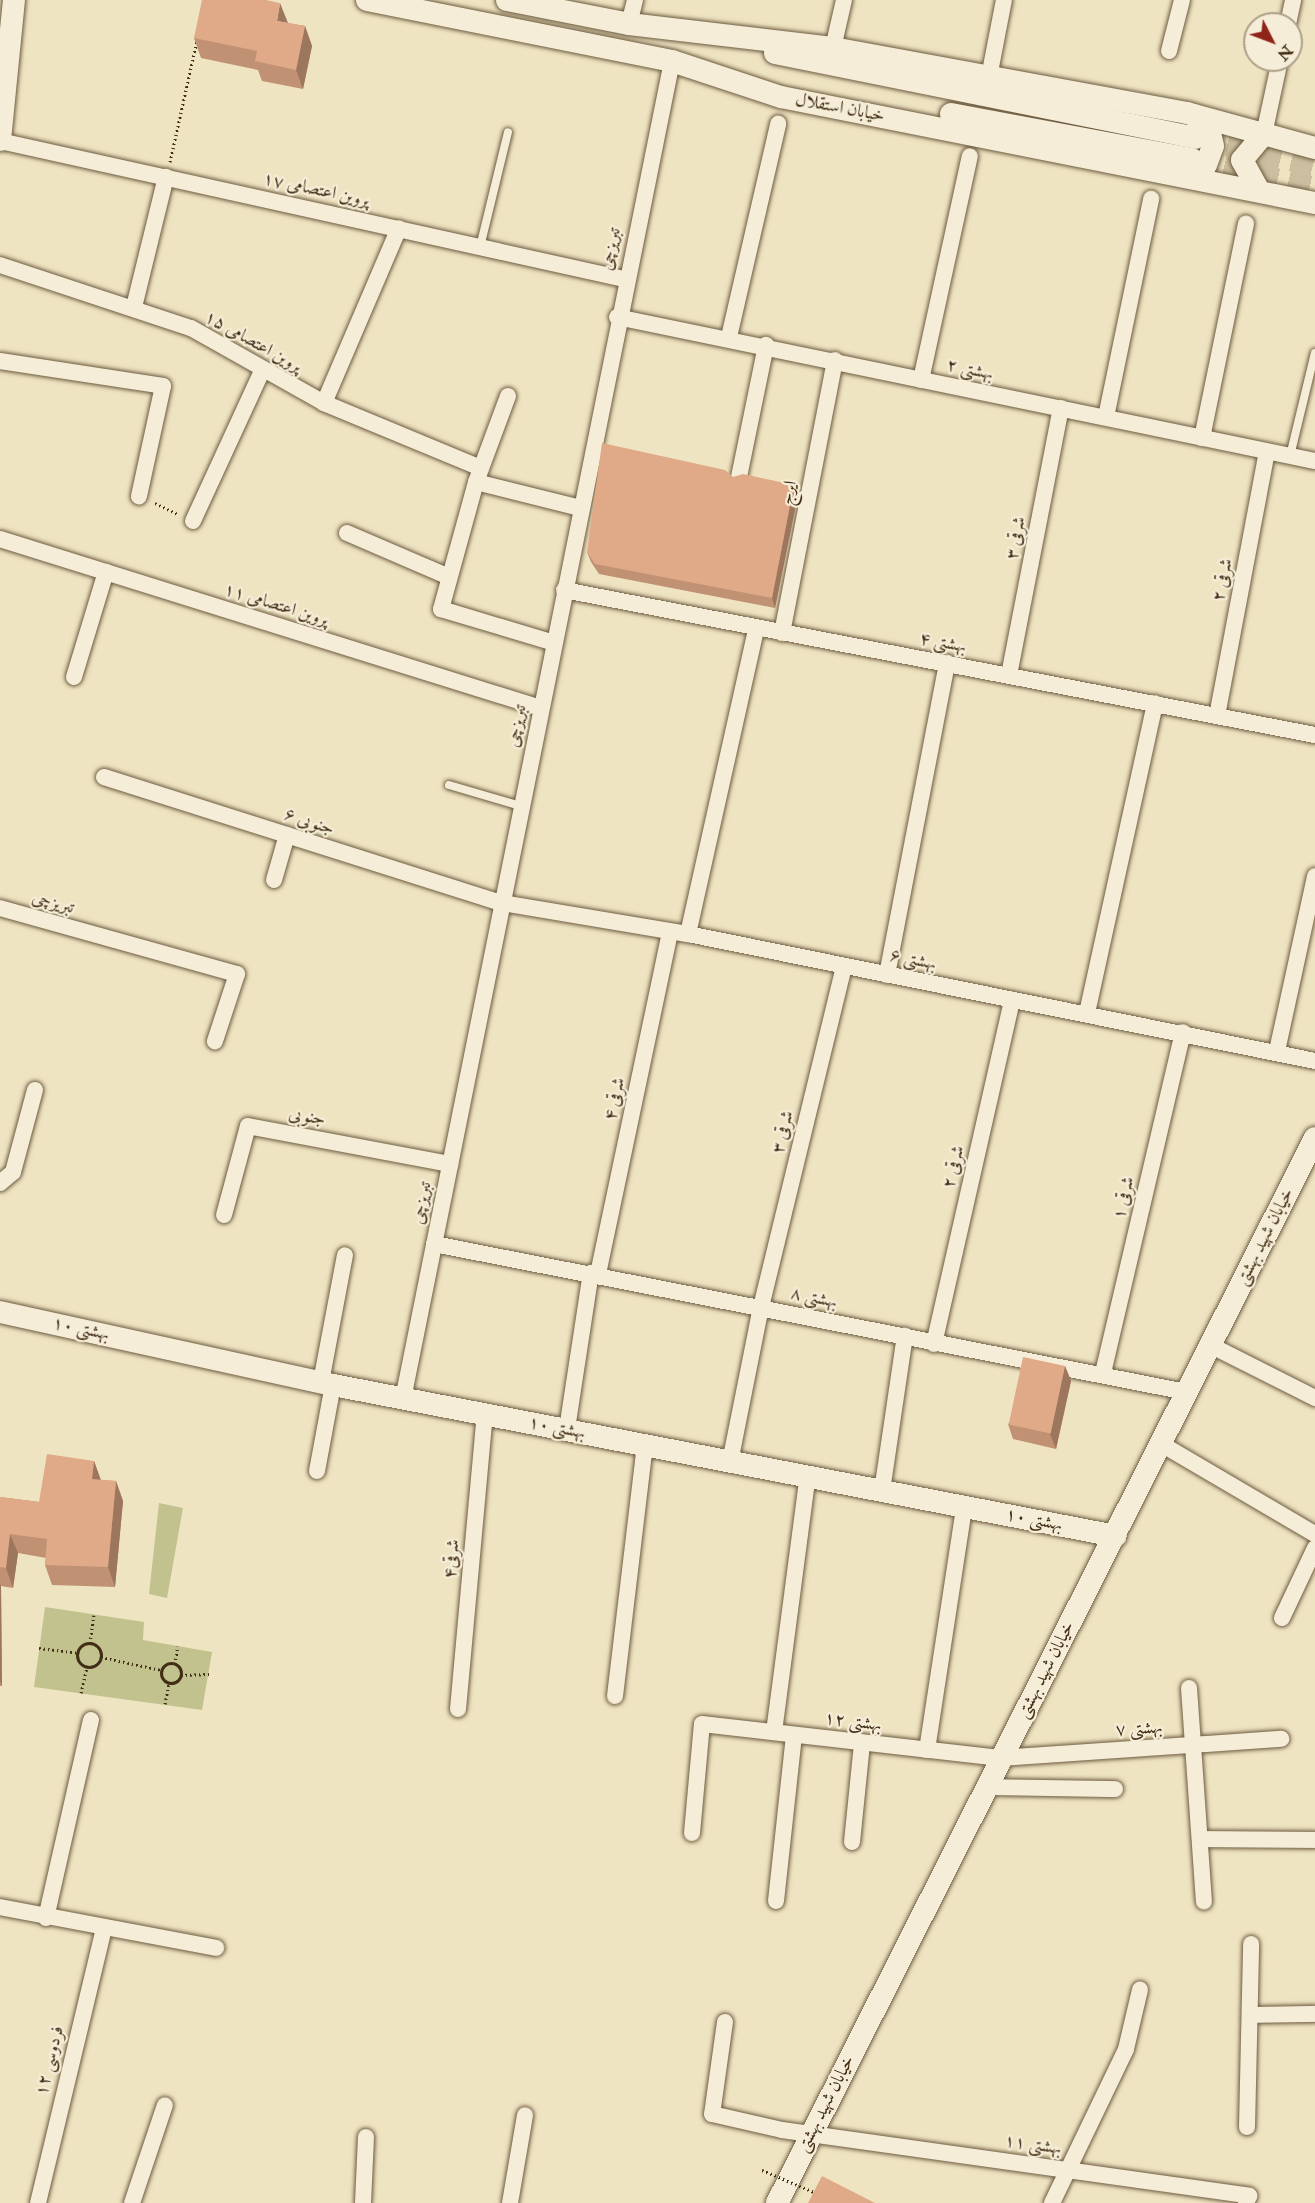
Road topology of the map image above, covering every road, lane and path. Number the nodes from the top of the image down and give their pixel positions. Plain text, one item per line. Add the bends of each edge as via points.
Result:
1 (14, 0) edge
2 (367, 0) edge
3 (507, 0) edge
4 (635, 0) edge
5 (844, 0) edge
6 (1004, 0) edge
7 (1182, 0) edge
8 (629, 24) junction
9 (198, 33) edge
10 (833, 48) junction
11 (1169, 51) dead end
12 (672, 61) junction
13 (1277, 72) edge
14 (988, 77) junction
15 (1187, 113) junction
16 (778, 124) dead end
17 (508, 132) dead end
18 (1264, 134) junction
19 (0, 140) edge
20 (1315, 148) edge
21 (970, 156) dead end
22 (1175, 176) junction
23 (166, 177) junction
24 (1258, 189) junction
25 (1151, 199) dead end
26 (1315, 203) edge
27 (1246, 223) dead end
28 (399, 228) junction
29 (480, 247) junction
30 (0, 265) edge
31 (624, 279) junction
32 (134, 308) junction
33 (617, 317) junction
34 (729, 337) junction
35 (766, 345) junction
36 (1314, 353) edge
37 (835, 360) junction
38 (0, 361) edge
39 (262, 371) junction
40 (921, 380) junction
41 (508, 396) dead end
42 (324, 403) junction
43 (1061, 408) junction
44 (1106, 417) junction
45 (1202, 438) junction
46 (1267, 452) junction
47 (1290, 456) junction
48 (1315, 461) edge
49 (479, 475) junction
50 (739, 477) edge
51 (140, 496) joint
52 (580, 508) junction
53 (193, 521) joint
54 (347, 533) dead end
55 (0, 539) edge
56 (106, 572) junction
57 (449, 577) junction
58 (564, 590) junction
59 (756, 628) junction
60 (782, 633) junction
61 (554, 643) junction
62 (947, 663) junction
63 (1009, 675) junction
64 (74, 677) dead end
65 (1155, 703) junction
66 (541, 708) junction
67 (1217, 716) junction
68 (1315, 735) edge
69 (104, 777) dead end
70 (448, 785) dead end
71 (521, 806) junction
72 (287, 835) junction
73 (1315, 876) edge
74 (274, 880) dead end
75 (502, 903) junction
76 (0, 908) edge
77 (670, 931) junction
78 (688, 934) junction
79 (844, 967) junction
80 (887, 975) junction
81 (1012, 1000) junction
82 (1087, 1013) junction
83 (1183, 1032) junction
84 (215, 1041) dead end
85 (1277, 1051) junction
86 (1315, 1060) edge
87 (35, 1090) dead end
88 (1315, 1138) edge
89 (450, 1164) junction
90 (0, 1183) edge
91 (224, 1215) dead end
92 (434, 1244) junction
93 (345, 1255) dead end
94 (594, 1273) junction
95 (760, 1307) junction
96 (0, 1312) edge
97 (905, 1336) junction
98 (934, 1344) junction
99 (1210, 1345) junction
100 (1103, 1373) junction
101 (327, 1384) junction
102 (1186, 1392) junction
103 (1315, 1398) edge
104 (403, 1399) junction
105 (485, 1414) junction
106 (567, 1430) junction
107 (645, 1445) junction
108 (1163, 1445) junction
109 (730, 1462) junction
110 (317, 1471) dead end
111 (808, 1475) junction
112 (882, 1491) junction
113 (964, 1507) junction
114 (1315, 1534) edge
115 (1116, 1536) junction
116 (1315, 1548) edge
117 (94, 1615) dead end
118 (1282, 1618) dead end
119 (90, 1643) junction
120 (178, 1646) dead end
121 (39, 1648) dead end
122 (77, 1653) junction
123 (101, 1657) junction
124 (175, 1664) junction
125 (87, 1667) junction
126 (161, 1670) junction
127 (208, 1674) dead end
128 (181, 1675) junction
129 (169, 1683) junction
130 (1189, 1688) dead end
131 (81, 1693) dead end
132 (615, 1696) dead end
133 (165, 1704) dead end
134 (458, 1708) dead end
135 (91, 1720) dead end
136 (774, 1732) junction
137 (794, 1735) junction
138 (1281, 1738) dead end
139 (862, 1743) junction
140 (1196, 1745) junction
141 (927, 1750) junction
142 (1000, 1758) junction
143 (985, 1787) junction
144 (1116, 1789) dead end
145 (692, 1833) dead end
146 (1200, 1839) junction
147 (1315, 1840) edge
148 (852, 1842) dead end
149 (776, 1901) dead end
150 (1204, 1901) dead end
151 (0, 1907) edge
152 (46, 1918) junction
153 (104, 1929) junction
154 (1251, 1944) dead end
155 (216, 1948) dead end
156 (1140, 1990) dead end
157 (1315, 2014) edge
158 (1250, 2015) junction
159 (725, 2022) dead end
160 (165, 2105) dead end
161 (525, 2115) dead end
162 (1247, 2127) dead end
163 (812, 2133) junction
164 (366, 2137) dead end
165 (762, 2170) dead end
166 (1069, 2170) junction
167 (814, 2192) edge
168 (1247, 2199) edge
169 (38, 2203) edge
170 (132, 2203) edge
171 (363, 2203) edge
172 (510, 2203) edge
173 (777, 2203) edge
174 (1052, 2203) edge

1 - 19 main road
2 - 12 main road, خیابان استقلال
3 - 8 main road
4 - 8 street
5 - 10 street
6 - 14 street
7 - 11 street
8 - 10 main road
8 - 12 main road via 1193,149
9 - 23 path
10 - 14 main road
12 - 22 main road, خیابان استقلال via 781,97
12 - 31 street, تبریزچی
13 - 18 street
14 - 15 main road
15 - 18 main road
15 - 22 main road via 1209,128 1211,155 1201,170
16 - 34 street
17 - 29 lane
18 - 20 main road
18 - 24 main road via 1242,160
19 - 23 street, پروین اعتصامی ۱۷
21 - 40 street
22 - 24 main road, خیابان استقلال
23 - 28 street, پروین اعتصامی ۱۷
23 - 32 street
24 - 26 main road, خیابان استقلال
25 - 44 street
27 - 45 street
28 - 29 street, پروین اعتصامی ۱۷
28 - 42 street
29 - 31 street, پروین اعتصامی ۱۷
30 - 32 street, پروین اعتصامی ۱۵
31 - 33 street, تبریزچی
32 - 39 street, پروین اعتصامی ۱۵ via 191,328
33 - 34 street, بهشتی ۲
33 - 52 street, تبریزچی
34 - 35 street, بهشتی ۲
35 - 37 street, بهشتی ۲
35 - 50 street
36 - 47 lane
37 - 40 street, بهشتی ۲
37 - 60 street, ایرج
38 - 51 street via 163,386
39 - 42 street, پروین اعتصامی ۱۵
39 - 53 street
40 - 43 street, بهشتی ۲
41 - 49 street
42 - 49 street, پروین اعتصامی ۱۵
43 - 44 street, بهشتی ۲
43 - 63 street, ۳ شرقی
44 - 45 street, بهشتی ۲
45 - 46 street, بهشتی ۲
46 - 47 street, بهشتی ۲
46 - 67 street, شرقی ۲
47 - 48 street, بهشتی ۲
49 - 52 street
49 - 57 street
51 - 53 path
52 - 58 street, تبریزچی
54 - 57 street
55 - 56 street, پروین اعتصامی ۱۱
56 - 64 street
56 - 66 street, پروین اعتصامی ۱۱
57 - 61 street via 441,609
58 - 59 street, بهشتی ۴
58 - 61 street, تبریزچی
59 - 60 street, بهشتی ۴
59 - 78 street
60 - 62 street, بهشتی ۴
61 - 66 street, تبریزچی
62 - 63 street, بهشتی ۴
62 - 80 street
63 - 65 street, بهشتی ۴
65 - 67 street, بهشتی ۴
65 - 82 street
66 - 71 street, تبریزچی
67 - 68 street, بهشتی ۴
69 - 72 street, جنوبی ۶
70 - 71 lane
71 - 75 street, تبریزچی
72 - 74 street
72 - 75 street, جنوبی ۶
73 - 85 street
75 - 77 street, بهشتی ۶
75 - 89 street, تبریزچی
76 - 84 street, تبریزچی via 237,974
77 - 78 street, بهشتی ۶
77 - 94 street, شرقی ۴
78 - 79 street, بهشتی ۶
79 - 80 street, بهشتی ۶
79 - 95 street, شرقی ۳
80 - 81 street, بهشتی ۶
81 - 82 street, بهشتی ۶
81 - 98 street, شرقی ۲
82 - 83 street, بهشتی ۶
83 - 85 street, بهشتی ۶
83 - 100 street, شرقی ۱
85 - 86 street, بهشتی ۶
87 - 90 street via 13,1172
88 - 99 main road, خیابان شهید بهشتی
89 - 91 street, جنوبی via 248,1126
89 - 92 street, تبریزچی
92 - 94 street, بهشتی ۸
92 - 104 street, تبریزچی
93 - 101 street
94 - 95 street, بهشتی ۸
94 - 106 street, شرقی ۴
95 - 97 street, بهشتی ۸
95 - 109 street, شرقی ۳
96 - 101 main road, بهشتی ۱۰
97 - 98 street, بهشتی ۸
97 - 112 street
98 - 100 street, بهشتی ۸
99 - 102 main road, خیابان شهید بهشتی
99 - 103 street
100 - 102 street, بهشتی ۸
101 - 104 main road, بهشتی ۱۰
101 - 110 street
102 - 108 main road, خیابان شهید بهشتی
104 - 105 main road, بهشتی ۱۰
105 - 106 main road, بهشتی ۱۰
105 - 134 street, شرقی۴
106 - 107 main road, بهشتی ۱۰
107 - 109 main road, بهشتی ۱۰
107 - 132 street
108 - 114 street
108 - 115 main road, خیابان شهید بهشتی
109 - 111 main road, بهشتی ۱۰
111 - 112 main road, بهشتی ۱۰
111 - 136 street
112 - 113 main road, بهشتی ۱۰
113 - 115 main road, بهشتی ۱۰
113 - 141 street
115 - 142 main road, خیابان شهید بهشتی
116 - 118 street
117 - 119 path
119 - 122 path
119 - 123 path
120 - 124 path
121 - 122 path
122 - 125 path
123 - 125 path
123 - 126 path
124 - 126 path
124 - 128 path
125 - 131 path
126 - 129 path
127 - 128 path
128 - 129 path
129 - 133 path
130 - 140 street
135 - 152 street
136 - 137 street, بهشتی ۱۲
136 - 145 street, بهشتی ۱۲ via 702,1724
137 - 139 street, بهشتی ۱۲
137 - 149 street
138 - 140 street, بهشتی ۷
139 - 141 street, بهشتی ۱۲
139 - 148 street
140 - 142 street, بهشتی ۷
140 - 146 street
141 - 142 street, بهشتی ۱۲
142 - 143 main road, خیابان شهید بهشتی
143 - 144 street
143 - 163 main road, خیابان شهید بهشتی
146 - 147 street
146 - 150 street
151 - 152 street
152 - 153 street
153 - 155 street
153 - 169 street, فردوسی ۱۲
154 - 158 street
156 - 166 street via 1126,2049
157 - 158 street
158 - 162 street
159 - 163 street, بهشتی ۱۱ via 712,2114
160 - 170 street
161 - 172 street
163 - 166 street, بهشتی ۱۱
163 - 173 main road, خیابان شهید بهشتی
164 - 171 street
165 - 167 path, bridge
166 - 168 street, بهشتی ۱۱
166 - 174 street

